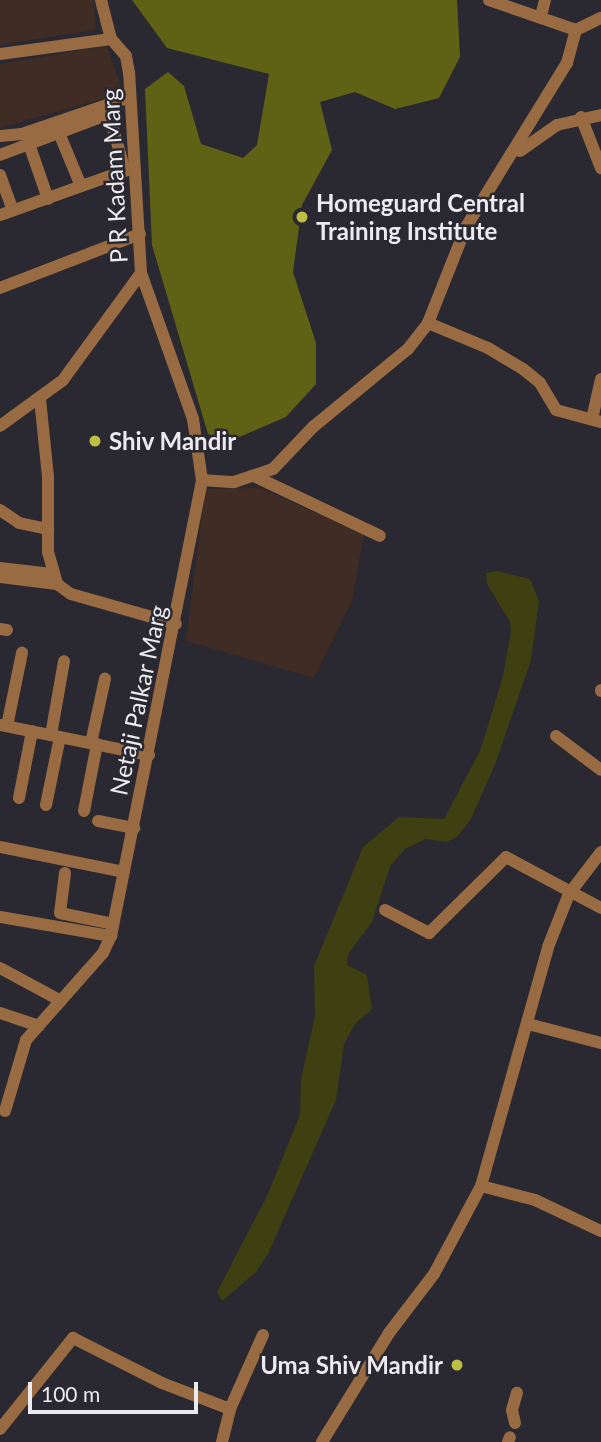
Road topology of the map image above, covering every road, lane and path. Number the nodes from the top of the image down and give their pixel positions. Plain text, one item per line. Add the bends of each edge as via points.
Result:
1 (101, 0) edge
2 (489, 0) edge
3 (545, 0) edge
4 (541, 16) junction
5 (601, 18) edge
6 (576, 30) junction
7 (111, 39) junction
8 (0, 54) edge
9 (131, 97) junction
10 (601, 115) edge
11 (581, 117) junction
12 (58, 133) junction
13 (0, 136) edge
14 (29, 144) junction
15 (0, 155) edge
16 (513, 156) junction
17 (601, 168) edge
18 (129, 169) junction
19 (0, 175) edge
20 (81, 186) junction
21 (48, 199) junction
22 (6, 212) edge
23 (140, 234) junction
24 (141, 273) junction
25 (0, 288) edge
26 (428, 323) junction
27 (601, 379) edge
28 (40, 399) junction
29 (596, 421) edge
30 (0, 426) edge
31 (256, 477) junction
32 (202, 481) junction
33 (0, 510) edge
34 (48, 530) junction
35 (380, 537) dead end
36 (0, 568) edge
37 (0, 577) edge
38 (55, 579) junction
39 (176, 624) junction
40 (22, 653) dead end
41 (64, 661) dead end
42 (105, 679) dead end
43 (4, 725) edge
44 (32, 731) junction
45 (56, 736) junction
46 (556, 736) dead end
47 (94, 744) junction
48 (149, 755) junction
49 (601, 770) edge
50 (19, 798) dead end
51 (46, 805) dead end
52 (83, 811) dead end
53 (98, 821) dead end
54 (134, 828) junction
55 (0, 847) edge
56 (601, 852) edge
57 (124, 872) junction
58 (65, 873) dead end
59 (569, 894) junction
60 (601, 908) edge
61 (385, 910) dead end
62 (0, 917) edge
63 (112, 930) junction
64 (0, 968) edge
65 (61, 1001) junction
66 (0, 1013) edge
67 (528, 1024) junction
68 (38, 1026) junction
69 (601, 1043) edge
70 (5, 1111) dead end
71 (481, 1186) junction
72 (601, 1231) edge
73 (263, 1335) dead end
74 (517, 1393) dead end
75 (230, 1409) junction
76 (516, 1423) dead end
77 (0, 1429) edge
78 (222, 1442) edge
79 (322, 1442) edge

1 - 7 street, P R Kadam Marg
2 - 4 street
3 - 4 street
4 - 6 street
5 - 6 street
6 - 16 street via 567,63
7 - 8 street
7 - 9 street, P R Kadam Marg via 126,56
9 - 13 street via 22,134
9 - 18 street, P R Kadam Marg
10 - 11 street
11 - 16 street via 557,125
11 - 17 street
12 - 14 street
12 - 18 street via 108,117
12 - 20 street
14 - 15 street
14 - 21 street
16 - 26 street via 467,228
18 - 20 street
18 - 23 street, P R Kadam Marg
19 - 22 street
20 - 21 street
21 - 22 street
23 - 24 street, P R Kadam Marg
23 - 25 street
24 - 28 street, P R Kadam Marg via 63,380
24 - 32 street, Netaji Palkar Marg via 193,419
26 - 29 street via 488,348 523,369 540,383 556,410
26 - 31 street via 382,373 313,427 272,469
27 - 29 street
28 - 30 street, P R Kadam Marg
28 - 34 street
31 - 32 street
31 - 35 street
32 - 39 street, Netaji Palkar Marg
33 - 34 street via 19,523
34 - 38 street
36 - 38 street
37 - 38 street
38 - 39 street via 71,594
39 - 48 street, Netaji Palkar Marg
40 - 43 street
41 - 45 street
42 - 47 street
43 - 44 street
44 - 45 street
44 - 50 street
45 - 47 street
45 - 51 street
46 - 49 street
47 - 48 street
47 - 52 street
48 - 54 street, Netaji Palkar Marg
53 - 54 street
54 - 57 street, Netaji Palkar Marg
55 - 57 street
56 - 59 street
57 - 63 street, Netaji Palkar Marg
58 - 63 street via 60,913
59 - 60 street
59 - 61 street via 506,858 429,933
59 - 67 street via 548,947
62 - 63 street
63 - 65 street, Netaji Palkar Marg via 103,953
64 - 65 street
65 - 68 street, Netaji Palkar Marg
66 - 68 street
67 - 69 street
67 - 71 street
68 - 70 street, Netaji Palkar Marg via 26,1040
71 - 72 street via 535,1200
71 - 79 street via 434,1274 389,1332
73 - 75 street
74 - 76 street via 512,1410
75 - 77 street via 162,1383 73,1338
75 - 78 street

